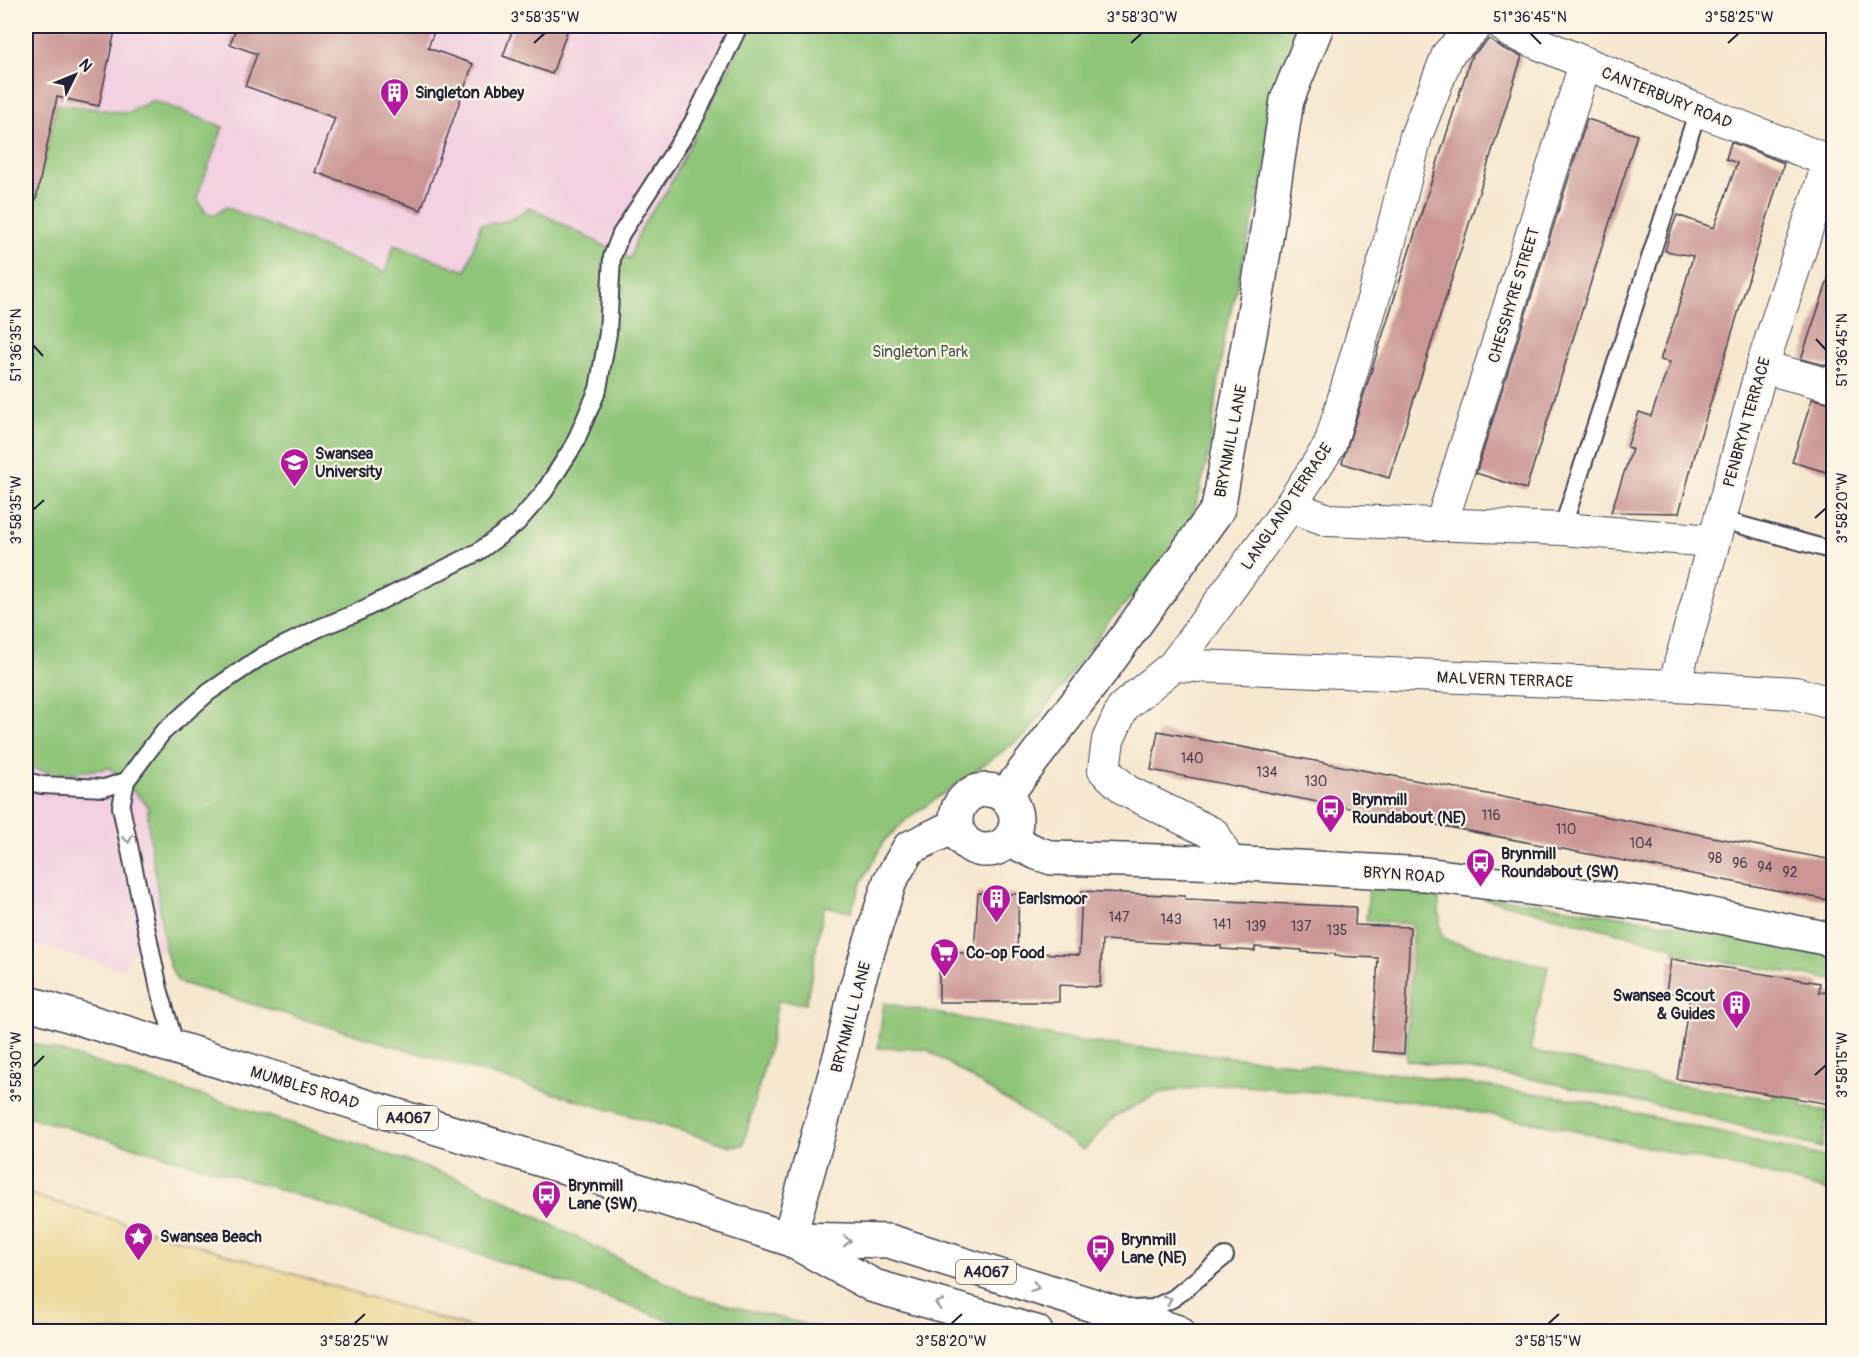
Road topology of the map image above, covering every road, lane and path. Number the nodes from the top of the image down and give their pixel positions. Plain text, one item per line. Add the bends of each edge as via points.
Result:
1 (739, 26) edge
2 (1317, 26) edge
3 (1476, 26) edge
4 (1504, 26) edge
5 (1585, 64) junction
6 (1698, 110) junction
7 (1831, 162) edge
8 (1762, 367) junction
9 (1833, 386) edge
10 (1290, 506) junction
11 (1441, 525) junction
12 (1562, 529) junction
13 (1716, 530) junction
14 (1833, 551) edge
15 (1174, 665) junction
16 (1674, 686) junction
17 (1833, 704) edge
18 (26, 781) edge
19 (126, 781) junction
20 (1005, 796) junction
21 (956, 826) junction
22 (1010, 840) junction
23 (1229, 863) junction
24 (1833, 940) edge
25 (26, 1002) edge
26 (176, 1047) junction
27 (789, 1239) junction
28 (1225, 1256) dead end
29 (1112, 1311) junction
30 (1036, 1332) edge
31 (1178, 1332) edge

1 - 19 lane via 693,122 621,234 612,256 608,333 598,389 574,445 544,492 517,523 478,552 261,656 209,692 162,732
2 - 20 street, BRYNMILL LANE via 1287,100 1258,290 1218,509 1106,665
3 - 10 street, LANGLAND TERRACE via 1448,54 1420,125 1330,445
4 - 5 street, CANTERBURY ROAD
5 - 6 street, CANTERBURY ROAD
5 - 11 street, CHESSHYRE STREET
6 - 7 street, CANTERBURY ROAD
6 - 12 lane
7 - 8 street, PENBRYN TERRACE
8 - 9 street
8 - 13 street, PENBRYN TERRACE
10 - 11 street via 1328,520
10 - 15 street, LANGLAND TERRACE
11 - 12 street
12 - 13 street
13 - 14 lane
13 - 16 street, PENBRYN TERRACE
15 - 16 street, MALVERN TERRACE
15 - 23 street, LANGLAND TERRACE via 1123,706 1108,740 1104,770 1127,791 1214,834
16 - 17 street, MALVERN TERRACE via 1795,693
18 - 19 lane via 104,788
19 -> 26 lane via 121,807 159,989
20 - 21 street via 992,789 964,798 956,811
20 - 22 street via 1015,808 1017,825
21 - 22 street via 964,841 978,850 996,849
21 - 27 street, BRYNMILL LANE via 909,848 890,881 855,992
22 - 23 street, BRYN ROAD via 1052,858
23 - 24 street, BRYN ROAD via 1445,877 1677,908
25 - 26 street, MUMBLES ROAD / A4067
26 - 27 street, MUMBLES ROAD / A4067
27 -> 29 street, MUMBLES ROAD / A4067 via 889,1241
30 -> 27 street, MUMBLES ROAD / A4067 via 874,1286
29 -> 28 lane via 1154,1308 1174,1298
29 - 31 street, MUMBLES ROAD / A4067

